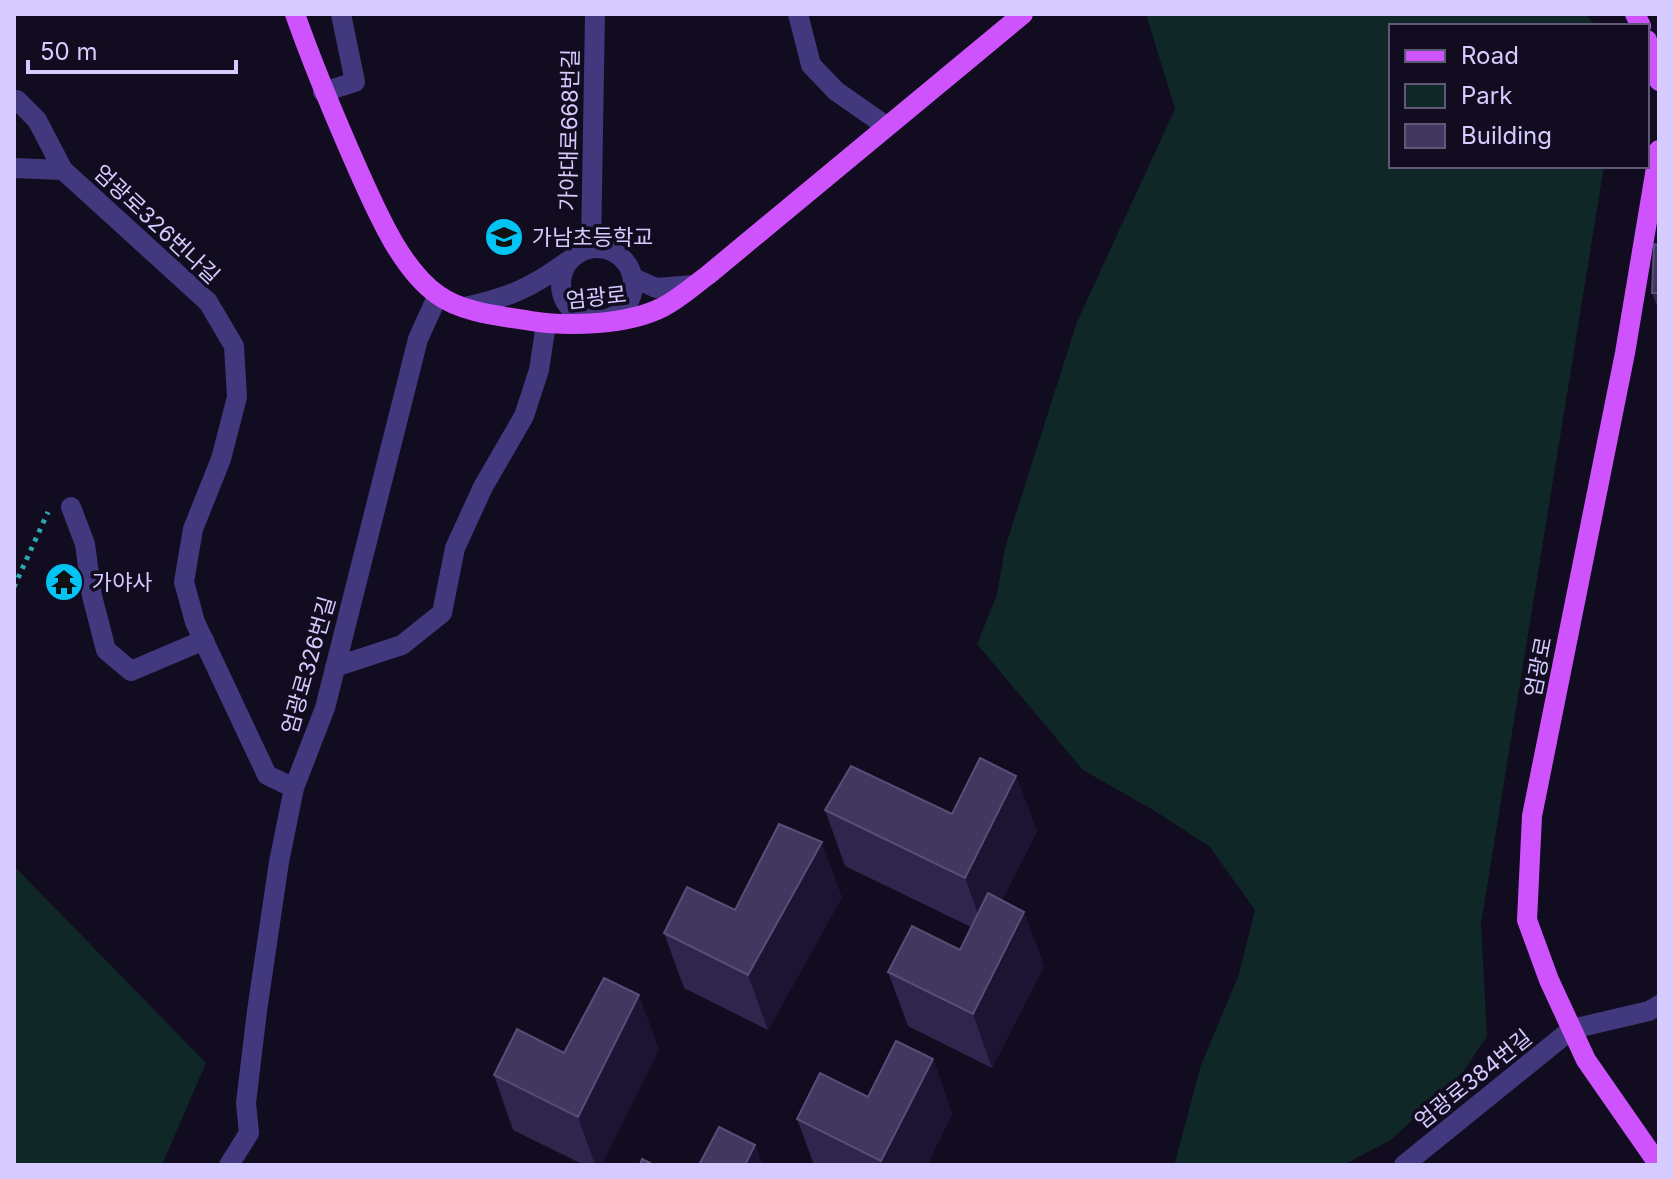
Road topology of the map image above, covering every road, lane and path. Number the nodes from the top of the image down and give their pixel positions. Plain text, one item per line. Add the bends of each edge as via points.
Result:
1 (295, 14) edge
2 (341, 14) edge
3 (595, 14) edge
4 (798, 14) edge
5 (1023, 14) edge
6 (1649, 47) edge
7 (1659, 81) edge
8 (323, 92) junction
9 (14, 101) edge
10 (886, 126) junction
11 (1659, 150) edge
12 (14, 168) edge
13 (63, 170) junction
14 (591, 247) junction
15 (568, 261) junction
16 (634, 278) junction
17 (694, 285) junction
18 (438, 295) junction
19 (465, 307) junction
20 (602, 321) junction
21 (546, 324) junction
22 (71, 507) joint
23 (14, 587) edge
24 (204, 640) junction
25 (335, 667) junction
26 (294, 788) junction
27 (1659, 1005) edge
28 (1572, 1029) junction
29 (229, 1165) edge
30 (1404, 1165) edge
31 (1659, 1165) edge

1 - 8 main road, 엄광로
2 - 8 street via 355,82
3 - 14 street, 가야대로668번길
4 - 10 street via 811,65 836,91
5 - 10 main road, 엄광로
6 - 7 main road
8 - 18 main road, 엄광로 via 382,222 412,268
9 - 13 street, 엄광로326번나길 via 37,120
10 - 17 main road, 엄광로
11 - 28 main road, 엄광로 via 1625,353 1532,816 1527,920
12 - 13 street
13 - 24 street, 엄광로326번나길 via 208,302 234,346 237,397 221,459 193,529 184,582
14 - 15 street
14 - 16 street via 619,254
15 - 19 street via 536,285
15 - 20 street via 560,281 564,302 580,317
16 - 17 street via 656,288
16 - 20 street via 632,298 620,314
17 - 20 main road, 엄광로 via 638,317
18 - 19 main road, 엄광로
18 - 25 street, 엄광로326번길 via 418,339
19 - 21 main road, 엄광로
20 - 21 main road, 엄광로
21 - 25 street via 524,416 455,548 442,613 402,645
22 - 23 path via 46,513
22 - 24 street via 85,544 106,650 131,671
24 - 26 street, 엄광로326번나길 via 267,775
25 - 26 street, 엄광로326번길
26 - 29 street, 엄광로326번길 via 257,1011 246,1103 249,1133
27 - 28 street
28 - 30 street, 엄광로384번길
28 - 31 main road, 엄광로 via 1586,1060

